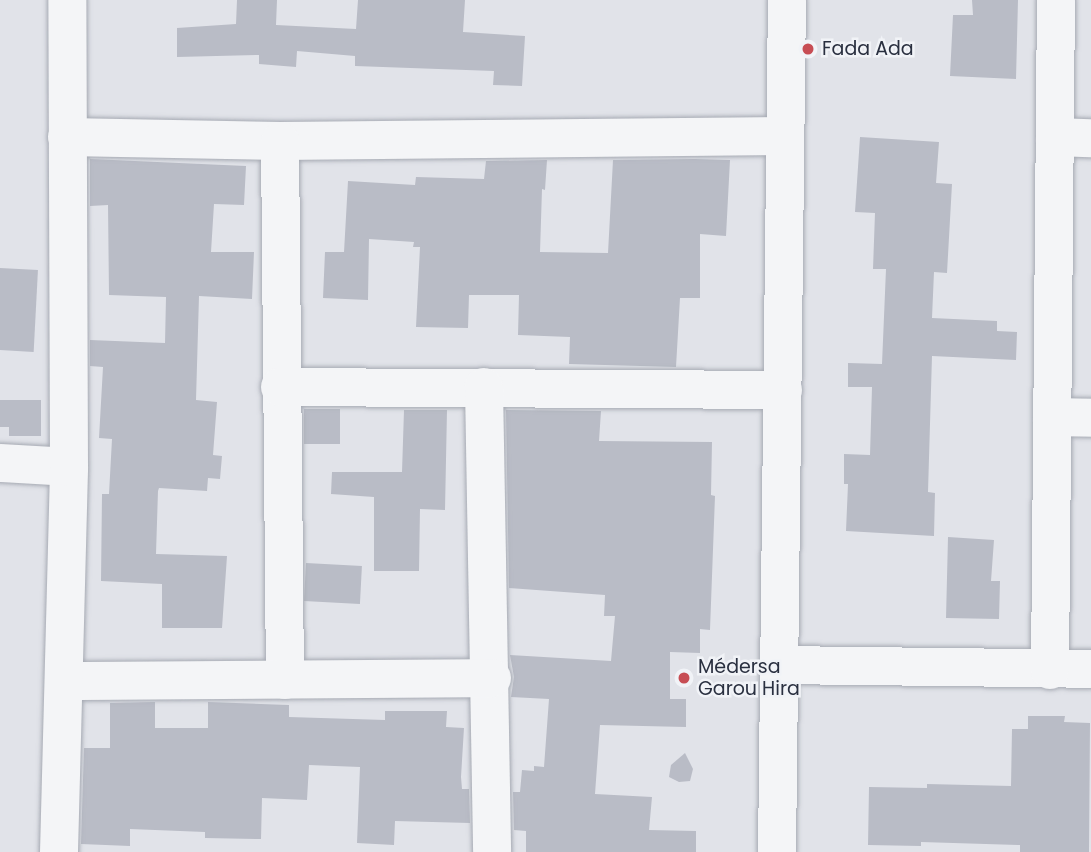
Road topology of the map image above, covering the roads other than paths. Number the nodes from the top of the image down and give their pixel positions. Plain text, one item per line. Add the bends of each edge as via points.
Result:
1 (67, 0) edge
2 (787, 0) edge
3 (1056, 0) edge
4 (785, 136) junction
5 (67, 137) junction
6 (1073, 137) edge
7 (280, 141) junction
8 (280, 387) junction
9 (484, 387) junction
10 (782, 390) junction
11 (1052, 417) junction
12 (1091, 418) edge
13 (0, 463) edge
14 (69, 467) junction
15 (779, 665) junction
16 (1091, 669) edge
17 (1050, 670) junction
18 (492, 678) junction
19 (285, 680) junction
20 (65, 681) junction
21 (59, 852) edge
22 (492, 852) edge
23 (777, 852) edge

1 - 5 street
2 - 4 street
3 - 6 street
4 - 7 street
4 - 10 street
5 - 7 street
5 - 14 street
6 - 11 street
7 - 8 street
8 - 9 street
8 - 19 street
9 - 10 street
9 - 18 street
10 - 15 street
11 - 12 street
11 - 17 street
13 - 14 street
14 - 20 street
15 - 17 street
15 - 23 street
16 - 17 street
18 - 19 street
18 - 22 street
19 - 20 street
20 - 21 street

